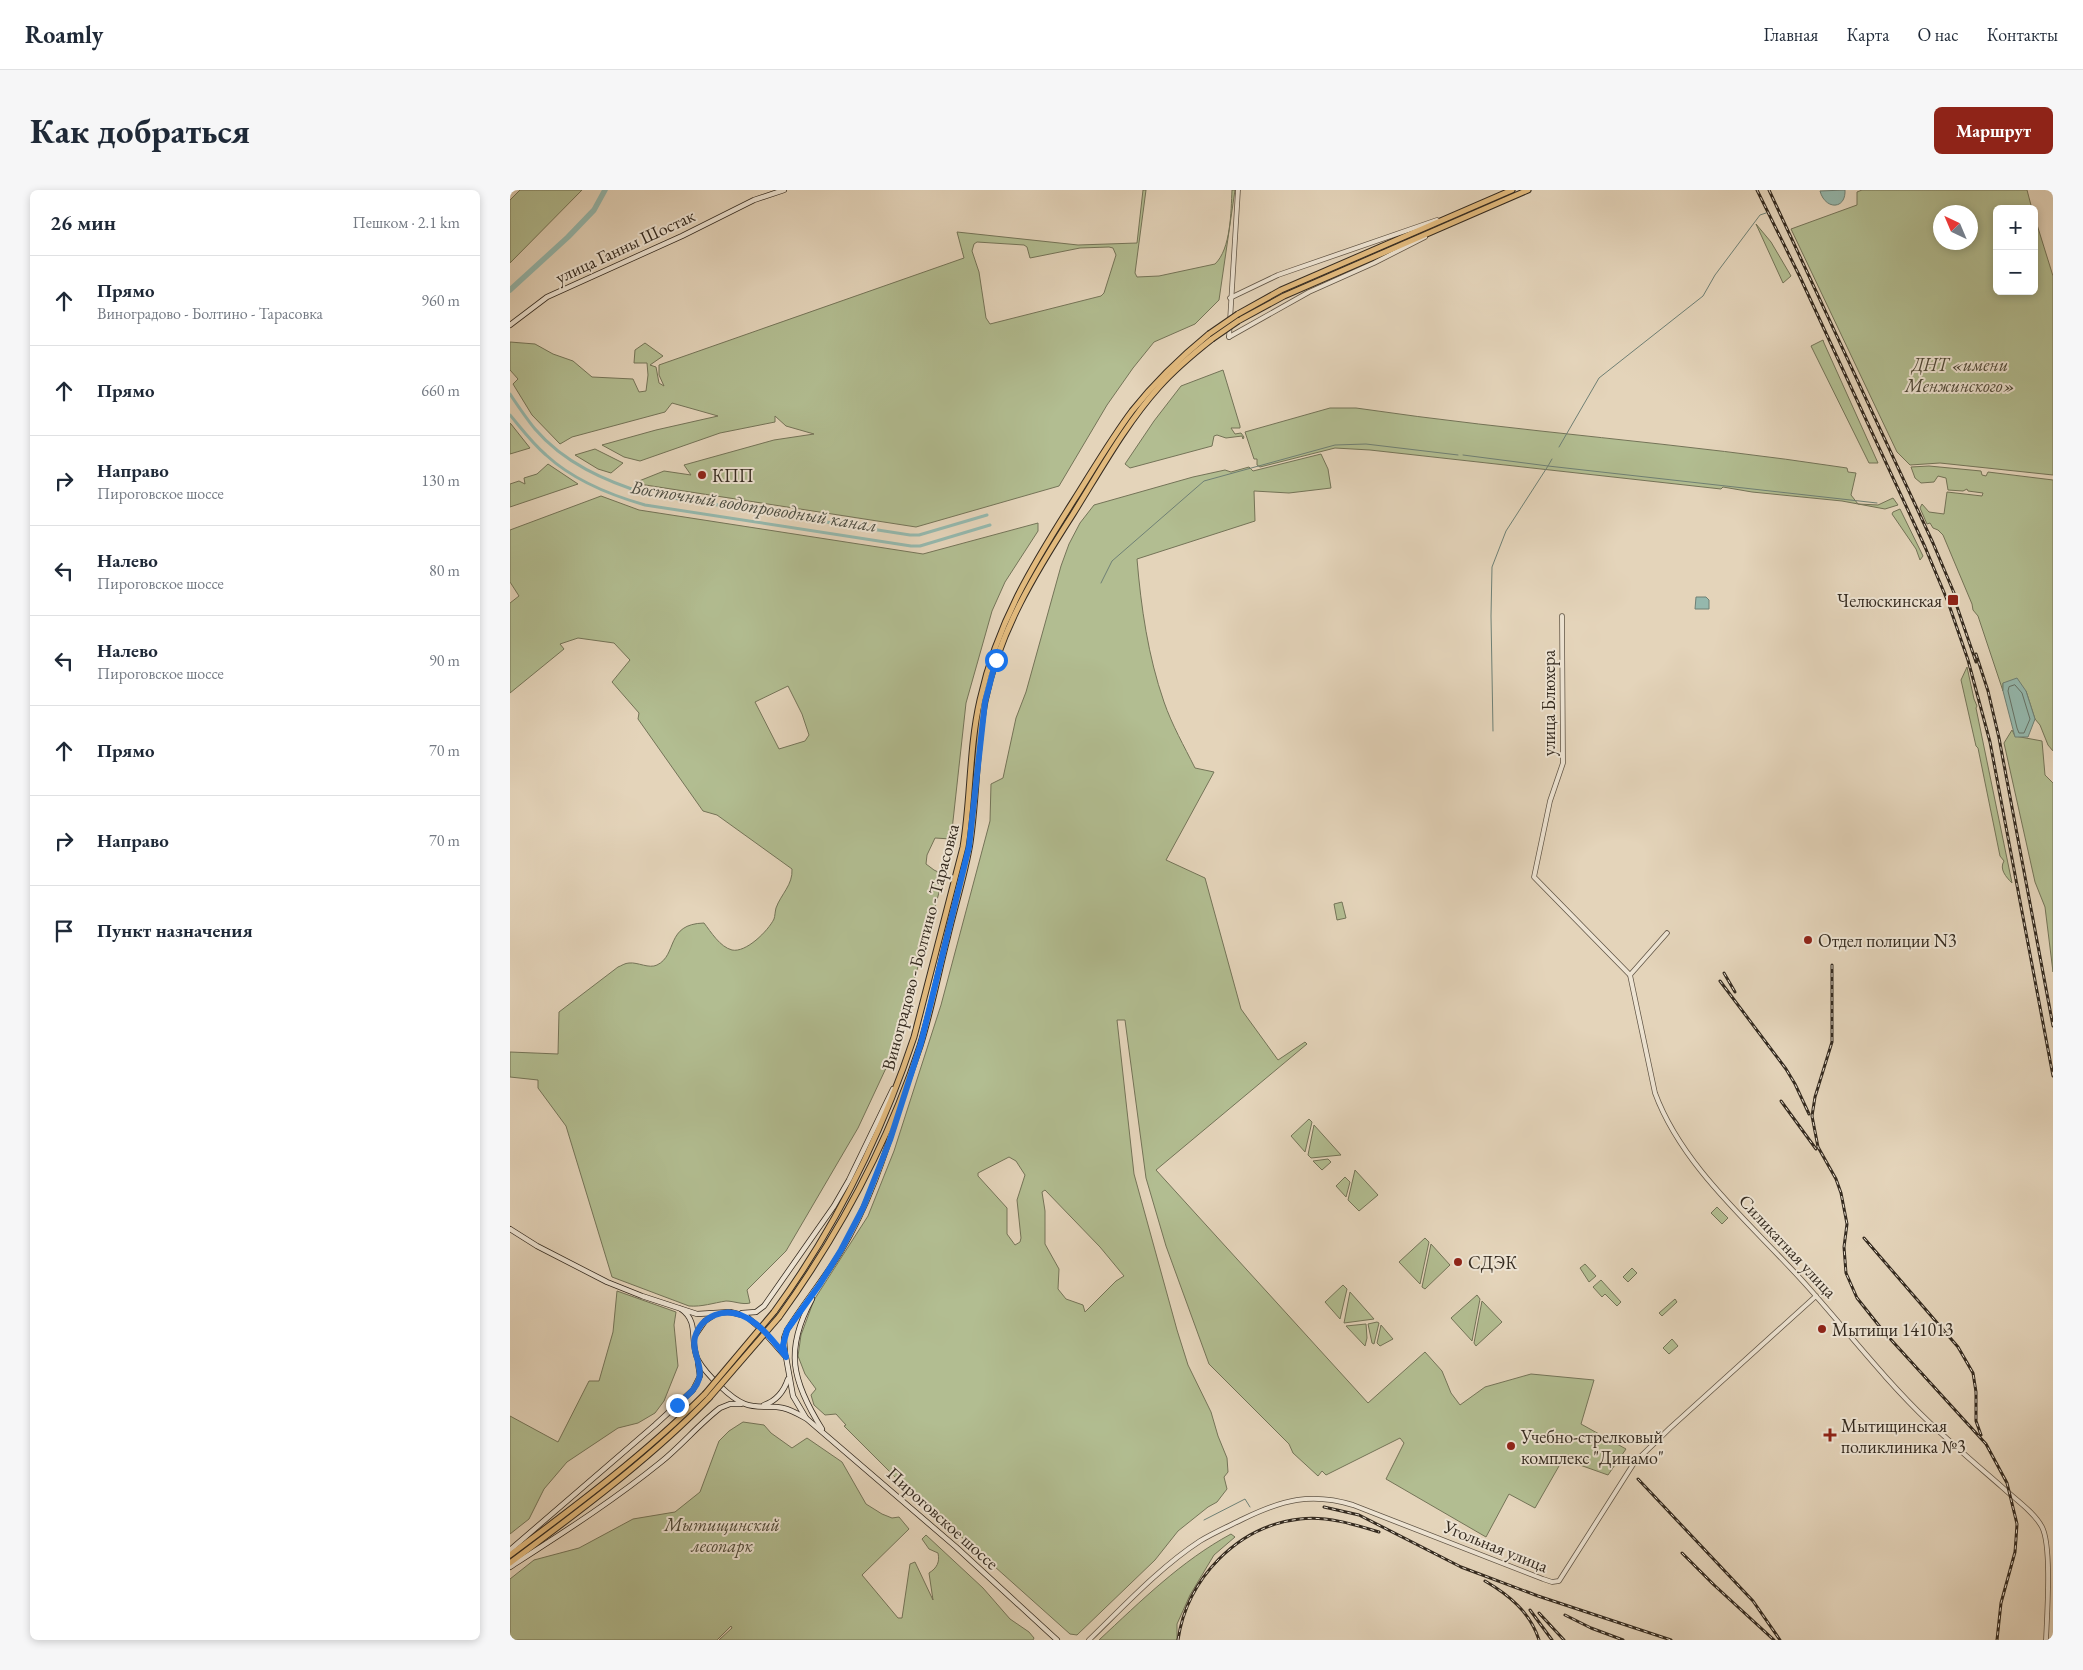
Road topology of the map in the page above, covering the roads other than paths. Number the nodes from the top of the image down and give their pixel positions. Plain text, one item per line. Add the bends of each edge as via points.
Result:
1 (784, 190) edge
2 (1238, 190) edge
3 (1512, 190) edge
4 (1528, 190) edge
5 (1451, 216) junction
6 (1441, 228) junction
7 (1230, 298) junction
8 (510, 325) edge
9 (1211, 337) junction
10 (1562, 616) dead end
11 (1666, 933) dead end
12 (1630, 975) junction
13 (906, 1061) junction
14 (906, 1087) junction
15 (510, 1229) edge
16 (820, 1284) junction
17 (1816, 1296) junction
18 (681, 1309) junction
19 (738, 1313) junction
20 (718, 1314) junction
21 (776, 1314) junction
22 (694, 1342) junction
23 (695, 1352) junction
24 (786, 1357) junction
25 (790, 1373) junction
26 (707, 1396) junction
27 (745, 1404) junction
28 (757, 1406) junction
29 (808, 1419) junction
30 (825, 1434) junction
31 (510, 1550) edge
32 (510, 1556) edge
33 (510, 1563) edge
34 (510, 1567) edge
35 (1057, 1640) edge
36 (1089, 1640) edge
37 (2046, 1640) edge

1 - 8 main road, улица Ганны Шостак via 754,200 548,297
2 - 7 street
3 - 5 main road, Виноградово - Болтино - Тарасовка
4 - 6 main road, Виноградово - Болтино - Тарасовка
5 - 7 street via 1278,275
5 - 9 main road, Виноградово - Болтино - Тарасовка, bridge via 1281,290 1238,314
6 - 7 street via 1309,292 1229,337
6 - 9 main road, Виноградово - Болтино - Тарасовка, bridge via 1284,296
9 - 13 main road, Виноградово - Болтино - Тарасовка via 1178,360 1131,412 1041,552 1002,626 979,702 963,847
9 - 14 main road, Виноградово - Болтино - Тарасовка via 1158,388 1136,415 1028,586 1008,628 985,702 969,847 921,1043
10 - 12 street, улица Блюхера via 1563,763 1550,801 1534,877
11 - 12 street
12 - 17 street, Силикатная улица via 1652,1082 1660,1109 1675,1136 1700,1171
13 - 19 main road via 849,1180 812,1239 764,1306 756,1312
13 - 21 main road, Виноградово - Болтино - Тарасовка via 848,1198
14 - 16 main road via 890,1140 863,1208
14 - 21 main road, Виноградово - Болтино - Тарасовка via 853,1202 826,1247
15 - 18 main road via 601,1279
16 - 24 main road via 787,1330 783,1345
16 - 30 main road via 802,1317 795,1343 794,1364 805,1402
17 - 36 street, Угольная улица via 1634,1463 1559,1581 1543,1580 1353,1504 1324,1498 1298,1499 1259,1511 1198,1542 1144,1587
17 - 37 street, Силикатная улица via 1876,1367 1928,1421 2042,1526 2047,1550
18 - 20 main road via 697,1314
18 - 22 main road, Пироговское шоссе via 693,1324
19 - 20 main road
19 - 24 main road, Пироговское шоссе via 760,1329
20 - 22 main road via 700,1326
21 - 26 main road, Виноградово - Болтино - Тарасовка, bridge
22 - 23 main road, Пироговское шоссе
23 - 27 main road, Пироговское шоссе via 712,1377 733,1398
23 - 31 main road via 700,1376 693,1390
24 - 25 main road, Пироговское шоссе
25 - 28 main road via 780,1394 769,1403
25 - 29 main road, Пироговское шоссе via 793,1396
26 - 32 main road, Виноградово - Болтино - Тарасовка via 591,1495
26 - 33 main road, Виноградово - Болтино - Тарасовка via 684,1424 649,1456
27 - 28 main road, Пироговское шоссе
27 - 34 main road via 720,1408 662,1461
28 - 29 main road, Пироговское шоссе via 783,1408
29 - 30 main road, Пироговское шоссе
30 - 35 main road, Пироговское шоссе via 949,1540

